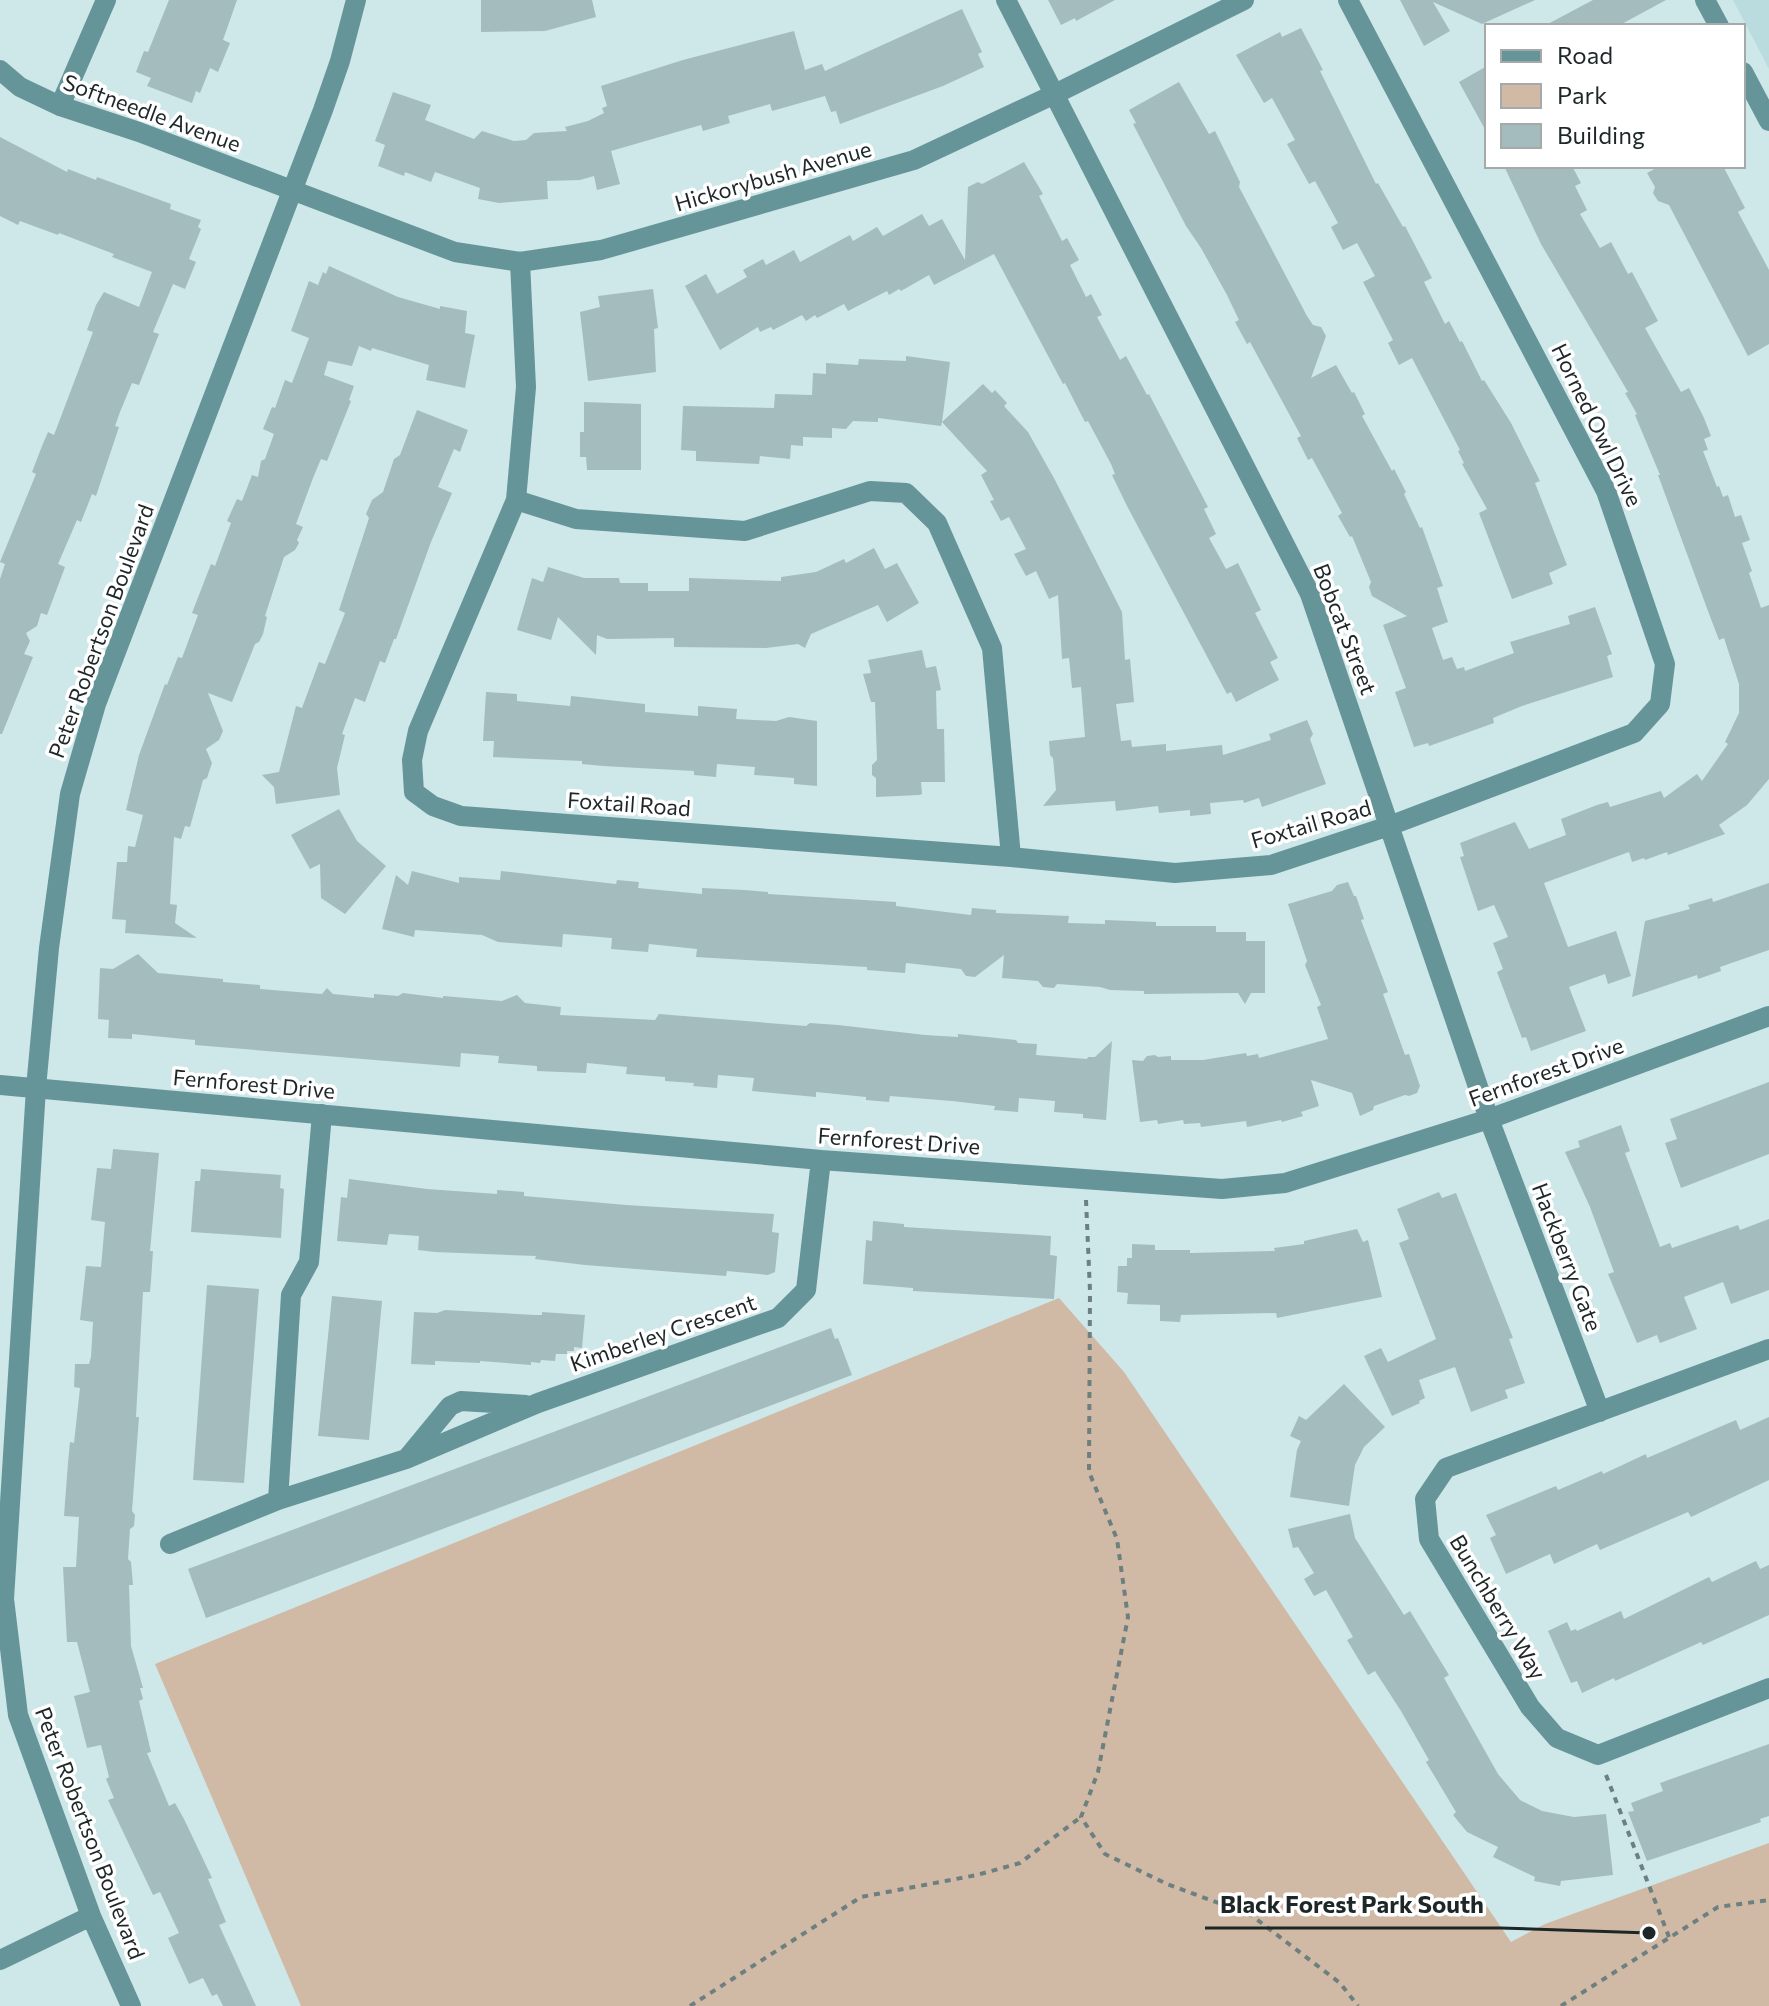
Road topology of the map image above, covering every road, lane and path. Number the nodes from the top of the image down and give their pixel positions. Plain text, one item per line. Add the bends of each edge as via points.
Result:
1 (106, 0) edge
2 (356, 0) edge
3 (1006, 0) edge
4 (1244, 0) edge
5 (1348, 0) edge
6 (1705, 0) edge
7 (1718, 24) edge
8 (0, 70) edge
9 (1745, 76) edge
10 (1055, 94) junction
11 (60, 106) junction
12 (1769, 121) edge
13 (292, 191) junction
14 (520, 262) junction
15 (516, 500) junction
16 (1389, 826) junction
17 (1011, 857) junction
18 (1769, 1016) edge
19 (0, 1085) edge
20 (36, 1088) junction
21 (322, 1114) junction
22 (1489, 1119) junction
23 (821, 1160) junction
24 (1086, 1179) junction
25 (1769, 1349) edge
26 (538, 1403) junction
27 (1600, 1412) junction
28 (406, 1459) junction
29 (278, 1500) junction
30 (170, 1544) dead end
31 (1769, 1688) edge
32 (1598, 1755) junction
33 (1081, 1817) junction
34 (1768, 1901) edge
35 (91, 1916) junction
36 (1669, 1937) junction
37 (0, 1960) edge
38 (131, 2006) edge
39 (690, 2006) edge
40 (1358, 2006) edge
41 (1561, 2006) edge

1 - 11 street
2 - 13 street, Peter Robertson Boulevard via 340,61
3 - 10 street, Bobcat Street
4 - 10 street, Hickorybush Avenue
5 - 16 street, Horned Owl Drive via 1606,491 1665,664 1660,704 1634,733
6 - 7 street
8 - 11 street, Softneedle Avenue via 20,87
9 - 12 street
10 - 14 street, Hickorybush Avenue via 914,160 601,250
10 - 16 street, Bobcat Street via 1310,594
11 - 13 street, Softneedle Avenue
13 - 14 street, Hickorybush Avenue via 455,252
13 - 20 street, Peter Robertson Boulevard via 82,747 61,850
14 - 15 street, Foxtail Road via 526,387
15 - 17 street via 576,519 745,531 870,491 906,493 937,523 992,648
15 - 17 street, Foxtail Road via 418,731 412,760 414,792 433,806 461,816
16 - 17 street, Foxtail Road via 1271,865 1191,872
16 - 22 street, Bobcat Street
18 - 22 street, Fernforest Drive
19 - 20 street, Fernforest Drive
20 - 21 street, Fernforest Drive
20 - 35 street, Peter Robertson Boulevard via 4,1599 18,1715
21 - 23 street, Fernforest Drive
21 - 29 street via 309,1262 291,1295
22 - 24 street, Fernforest Drive via 1285,1183 1222,1189
22 - 27 street, Hackberry Gate
23 - 24 street, Fernforest Drive
23 - 26 street, Kimberley Crescent via 806,1290 778,1318
24 - 33 path via 1089,1472 1117,1539 1128,1617 1098,1772
25 - 27 street, Bunchberry Way
26 - 28 street, Kimberley Crescent
26 - 28 street, Kimberley Crescent via 461,1401 450,1406
27 - 32 street, Bunchberry Way via 1446,1468 1425,1499 1429,1539 1530,1707 1557,1738
28 - 29 street, Kimberley Crescent
29 - 30 street, Kimberley Crescent
31 - 32 street
32 - 36 path
33 - 39 path via 1020,1863 861,1897
33 - 40 path via 1105,1854 1251,1915 1340,1983
34 - 36 path via 1718,1907
35 - 37 street
35 - 38 street, Peter Robertson Boulevard
36 - 41 path

